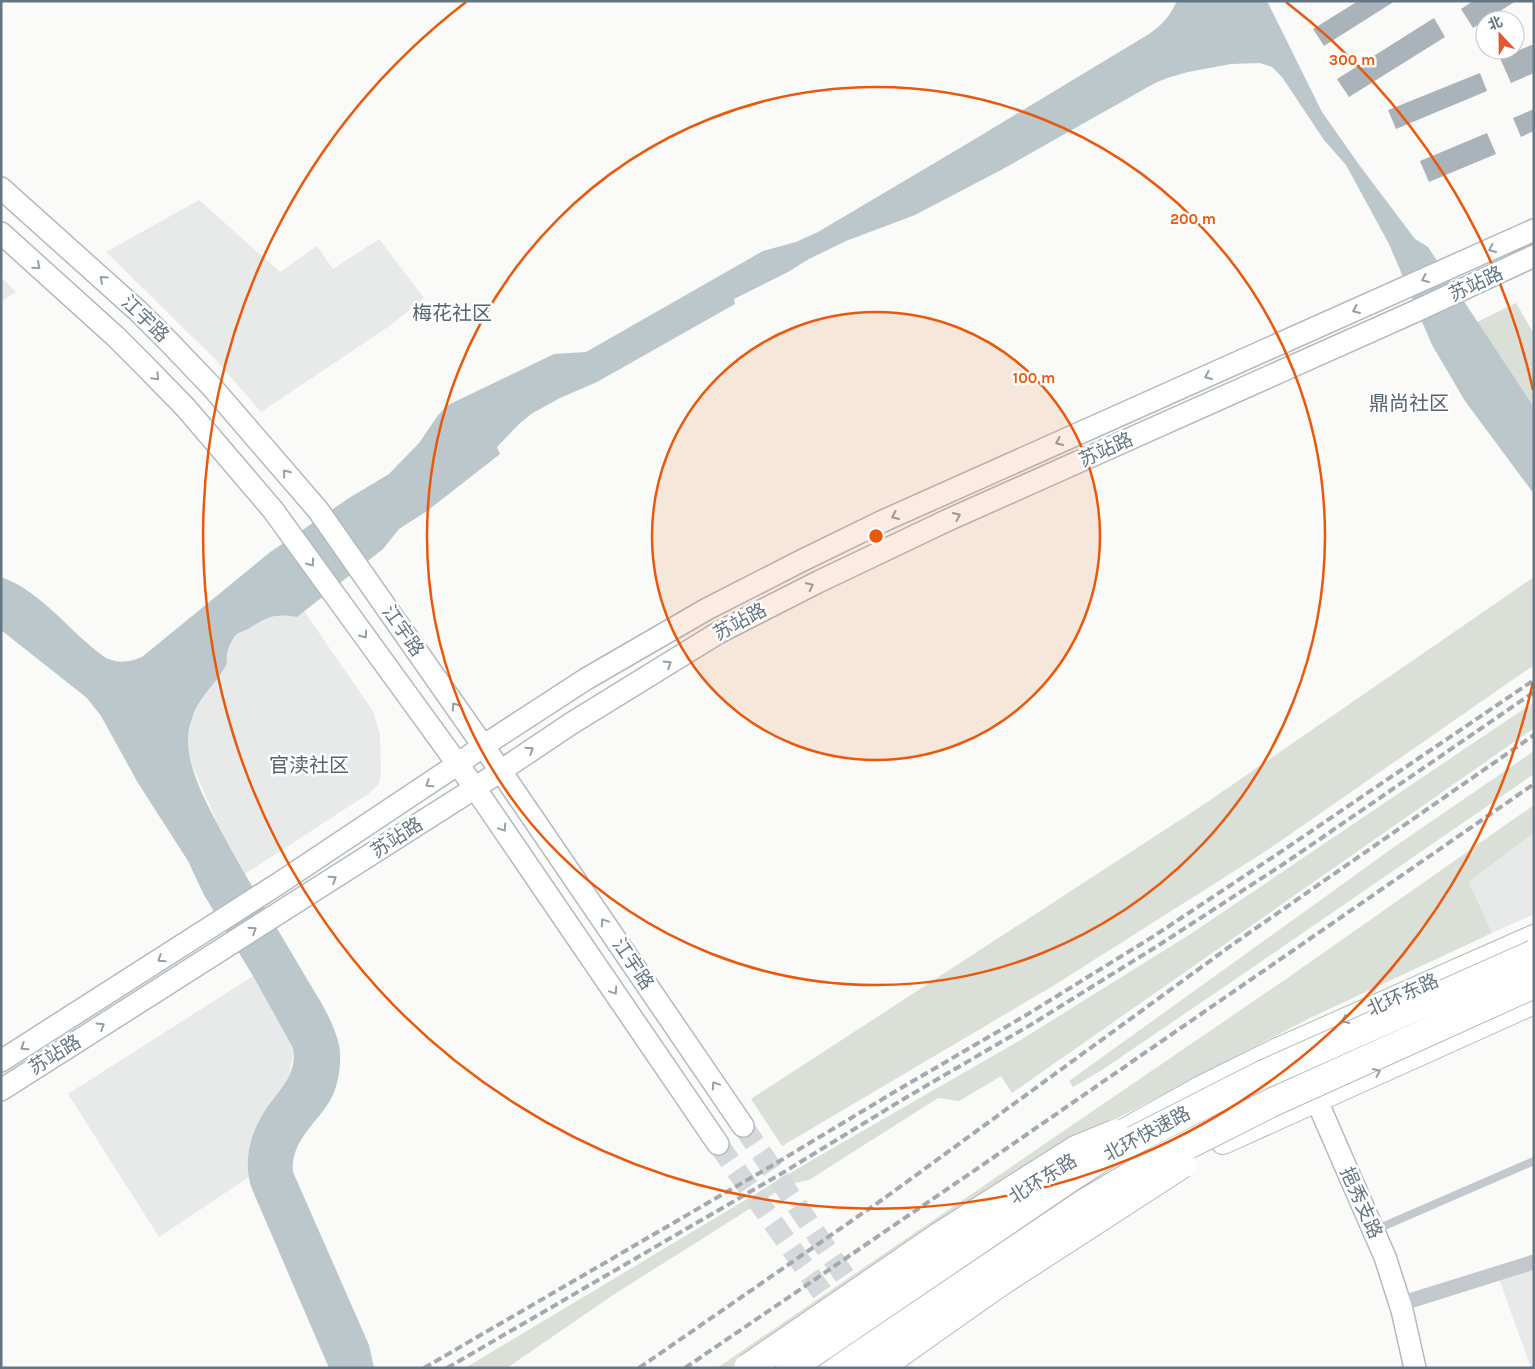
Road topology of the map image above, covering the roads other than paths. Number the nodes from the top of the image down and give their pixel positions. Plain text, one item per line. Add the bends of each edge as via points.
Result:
1 (1, 188) edge
2 (1534, 230) edge
3 (1, 233) edge
4 (1534, 256) edge
5 (483, 746) junction
6 (458, 764) junction
7 (500, 770) junction
8 (475, 788) junction
9 (1534, 937) edge
10 (1534, 954) edge
11 (1534, 984) edge
12 (1534, 1002) edge
13 (1291, 1044) junction
14 (1, 1062) edge
15 (1262, 1075) junction
16 (1, 1090) edge
17 (1316, 1099) junction
18 (1273, 1102) junction
19 (743, 1126) tunnel mouth
20 (718, 1144) tunnel mouth
21 (1534, 1161) edge
22 (1373, 1230) junction
23 (1534, 1262) edge
24 (1400, 1304) junction
25 (748, 1368) edge
26 (763, 1368) edge
27 (790, 1368) edge
28 (841, 1368) edge
29 (867, 1368) edge
30 (878, 1368) edge
31 (1415, 1368) edge

5 -> 1 main road, 江宇路 via 318,510 211,386 138,311
2 -> 5 main road, 苏站路 via 883,521 801,561 698,614 586,679
3 -> 6 main road, 江宇路 via 115,336 186,408 267,503
7 -> 4 main road, 苏站路 via 718,633 765,608 948,520 1416,312
5 - 6 main road, 苏站路
5 - 7 main road, 江宇路
6 - 8 main road, 江宇路
6 -> 14 main road, 苏站路
7 - 8 main road, 苏站路
19 -> 7 main road, 江宇路
16 -> 8 main road, 苏站路
8 -> 20 main road, 江宇路
9 -> 13 main road, 北环东路
10 - 15 highway, 北环快速路, bridge
11 - 18 highway, 北环快速路, bridge
17 -> 12 main road
13 - 17 main road, 挹秀支路
13 - 26 main road, 北环东路 via 1201,1088 1063,1165
15 - 25 highway, bridge via 1076,1150 939,1237
15 - 27 highway, 北环快速路, bridge via 1105,1155
17 - 22 main road, 挹秀支路
17 - 29 main road via 1178,1164 980,1288
18 - 28 highway, 北环快速路, bridge via 1114,1184
18 - 30 highway, bridge via 1152,1185 997,1284
21 - 22 lane
22 - 24 main road, 挹秀支路
23 - 24 street
24 - 31 main road, 挹秀支路

